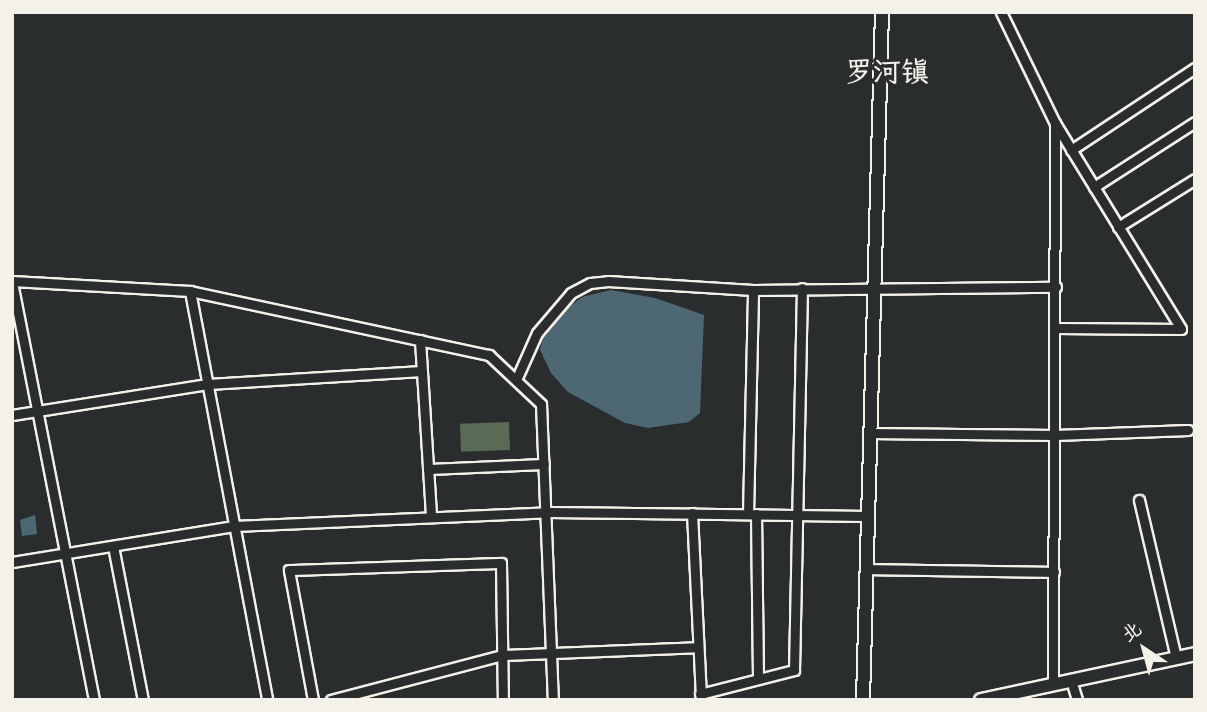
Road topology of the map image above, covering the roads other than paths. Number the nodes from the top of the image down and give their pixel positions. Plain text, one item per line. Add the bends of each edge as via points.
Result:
1 (882, 12) edge
2 (1001, 12) edge
3 (1192, 70) edge
4 (1195, 82) edge
5 (1195, 122) edge
6 (1055, 124) junction
7 (1071, 150) junction
8 (1195, 179) edge
9 (1094, 187) junction
10 (1118, 227) junction
11 (12, 281) edge
12 (873, 286) junction
13 (1056, 287) junction
14 (802, 289) junction
15 (753, 290) junction
16 (190, 291) junction
17 (1055, 328) junction
18 (419, 340) junction
19 (422, 370) junction
20 (516, 380) junction
21 (208, 384) junction
22 (38, 412) junction
23 (12, 415) edge
24 (1188, 430) dead end
25 (869, 433) junction
26 (1055, 435) junction
27 (544, 464) junction
28 (428, 469) junction
29 (1139, 500) dead end
30 (545, 512) junction
31 (692, 513) junction
32 (752, 514) junction
33 (797, 515) junction
34 (867, 516) junction
35 (432, 517) junction
36 (234, 526) junction
37 (113, 546) junction
38 (65, 554) junction
39 (12, 562) edge
40 (866, 569) junction
41 (1054, 572) junction
42 (698, 647) junction
43 (551, 653) junction
44 (1195, 654) edge
45 (502, 655) junction
46 (1176, 658) junction
47 (758, 679) junction
48 (1071, 680) junction
49 (1053, 684) junction
50 (1015, 696) edge
51 (701, 697) edge
52 (94, 700) edge
53 (143, 700) edge
54 (267, 700) edge
55 (313, 700) edge
56 (331, 700) edge
57 (503, 700) edge
58 (553, 700) edge
59 (863, 700) edge
60 (981, 700) edge
61 (1077, 700) edge

1 - 12 main road
2 - 6 street
3 - 4 street
3 - 7 street
5 - 9 street
6 - 7 street
6 - 13 street
7 - 9 street
8 - 10 street
9 - 10 street
10 - 17 street via 1181,329
11 - 16 street
11 - 22 street
12 - 13 street
12 - 14 street
12 - 25 main road
13 - 17 street
14 - 15 street
14 - 33 street
15 - 20 street via 590,283 571,293 537,333
15 - 32 street
16 - 18 street
16 - 21 street
17 - 26 street
18 - 19 street
18 - 20 street via 489,355
19 - 21 street
19 - 28 street
20 - 27 street via 541,404
21 - 22 street
21 - 36 street
22 - 23 street
22 - 38 street
24 - 26 street
25 - 26 street
25 - 34 main road
26 - 41 street
27 - 28 street
27 - 30 street
28 - 35 street
29 - 46 street
30 - 31 street
30 - 35 street
30 - 43 street
31 - 32 street
31 - 42 street
32 - 33 street
32 - 47 street
33 - 34 street
33 - 47 street via 794,670
34 - 40 main road
35 - 36 street
36 - 37 street
36 - 54 street
37 - 38 street
37 - 53 street
38 - 39 street
38 - 52 street
40 - 41 street
40 - 59 main road
41 - 49 street
42 - 43 street
42 - 51 street
43 - 45 street
43 - 58 street
44 - 46 main road
45 - 55 street via 501,563 289,570
45 - 56 street
45 - 57 street
46 - 48 main road
47 - 51 street
48 - 49 main road
48 - 61 street
49 - 50 main road
50 - 60 main road

